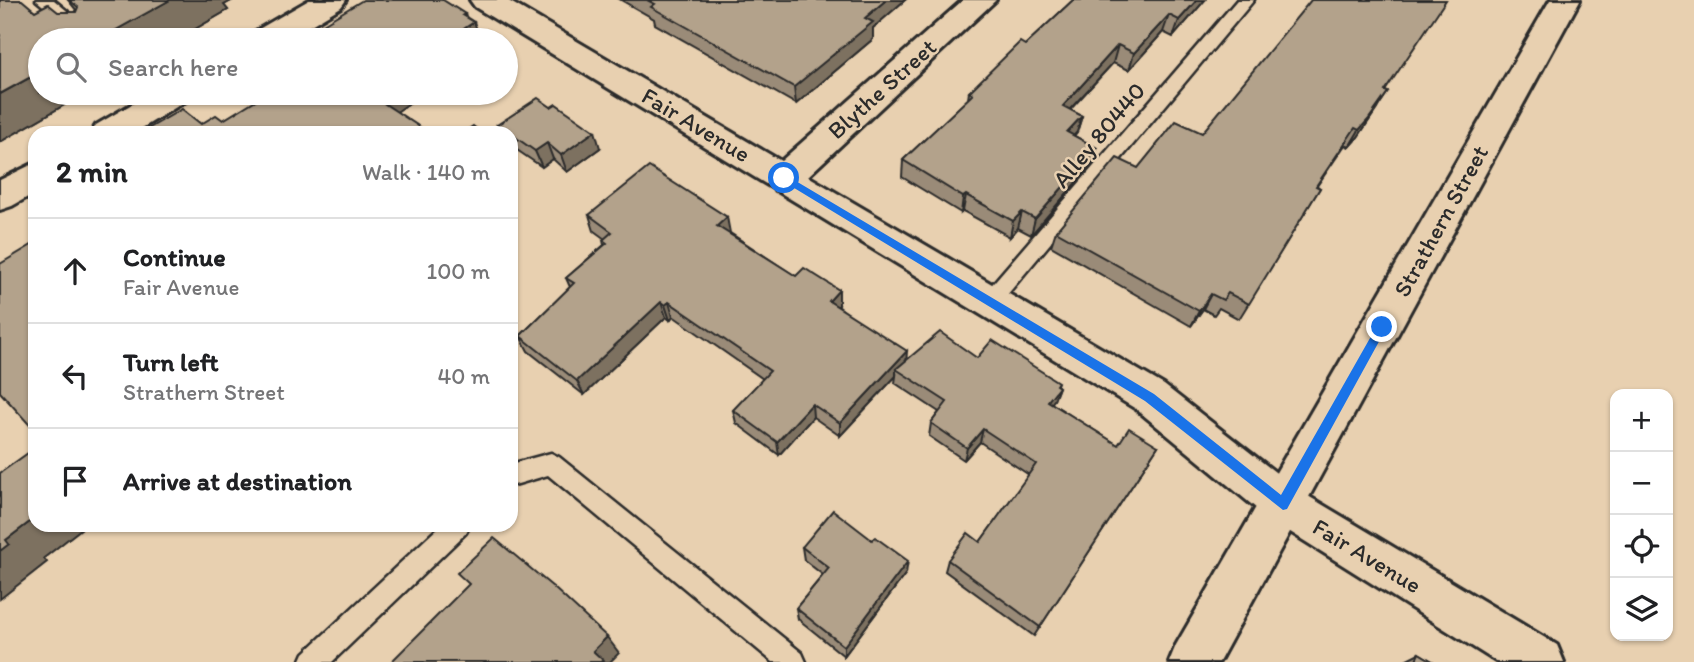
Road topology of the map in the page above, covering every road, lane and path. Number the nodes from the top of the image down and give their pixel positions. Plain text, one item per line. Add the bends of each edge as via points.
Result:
1 (44, 0) edge
2 (331, 0) edge
3 (485, 0) edge
4 (981, 0) edge
5 (1245, 0) edge
6 (1564, 0) edge
7 (79, 28) edge
8 (283, 28) edge
9 (151, 105) edge
10 (119, 126) edge
11 (784, 178) junction
12 (28, 180) edge
13 (0, 197) edge
14 (989, 302) junction
15 (518, 473) edge
16 (1283, 504) junction
17 (451, 532) edge
18 (313, 662) edge
19 (793, 662) edge
20 (1193, 662) edge
21 (1540, 662) edge

1 - 7 lane
2 - 8 street
3 - 11 street, Fair Avenue
4 - 11 street, Blythe Street
5 - 14 lane, Alley 80440
6 - 16 street, Strathern Street
9 - 10 street
11 - 14 street, Fair Avenue
12 - 13 street
14 - 16 street, Fair Avenue via 1150,397
15 - 19 lane via 551,464
16 - 20 street, Strathern Street
16 - 21 street, Fair Avenue
17 - 18 lane

